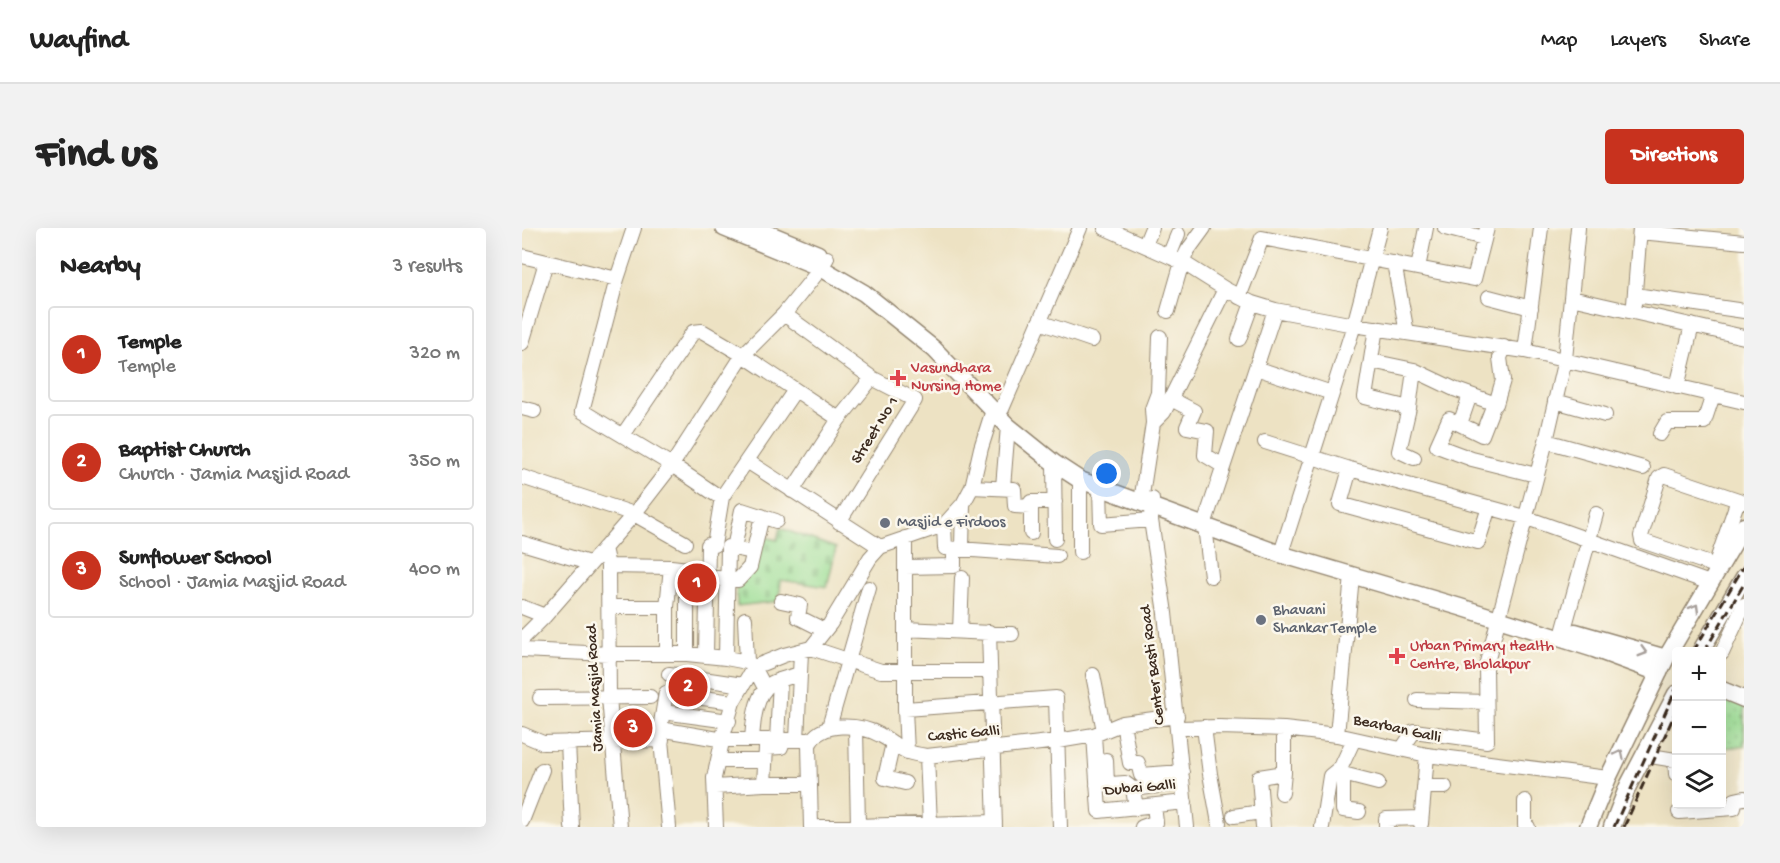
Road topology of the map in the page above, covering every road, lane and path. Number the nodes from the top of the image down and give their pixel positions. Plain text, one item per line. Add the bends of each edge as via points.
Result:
1 (634, 228) edge
2 (724, 228) edge
3 (755, 228) edge
4 (1152, 228) edge
5 (1204, 228) edge
6 (1380, 228) edge
7 (1426, 228) edge
8 (1445, 228) edge
9 (1541, 228) edge
10 (1578, 228) edge
11 (1076, 229) edge
12 (1114, 230) edge
13 (1640, 230) edge
14 (1265, 233) edge
15 (1485, 233) edge
16 (1178, 234) dead end
17 (1744, 242) edge
18 (1145, 245) junction
19 (522, 256) edge
20 (1169, 256) junction
21 (1372, 259) junction
22 (546, 262) junction
23 (1182, 262) junction
24 (824, 263) junction
25 (1394, 263) junction
26 (1418, 268) junction
27 (616, 279) junction
28 (1225, 289) junction
29 (1635, 295) junction
30 (1489, 297) dead end
31 (1571, 297) junction
32 (1246, 300) junction
33 (1532, 308) junction
34 (1275, 310) junction
35 (1168, 311) dead end
36 (1744, 311) edge
37 (1633, 312) junction
38 (784, 314) junction
39 (1039, 322) junction
40 (1354, 325) junction
41 (1692, 326) junction
42 (1376, 328) junction
43 (1407, 333) junction
44 (523, 336) edge
45 (1160, 337) dead end
46 (1744, 338) edge
47 (1239, 339) dead end
48 (1092, 340) dead end
49 (1504, 347) junction
50 (1526, 351) junction
51 (743, 355) junction
52 (1565, 359) junction
53 (1371, 361) junction
54 (1256, 368) junction
55 (1414, 370) junction
56 (872, 378) junction
57 (1677, 387) junction
58 (795, 390) junction
59 (1332, 393) junction
60 (1470, 395) junction
61 (1713, 395) junction
62 (1171, 399) junction
63 (1555, 401) junction
64 (1744, 402) edge
65 (1494, 404) junction
66 (1409, 408) junction
67 (997, 410) junction
68 (1605, 415) dead end
69 (839, 419) junction
70 (1153, 423) junction
71 (1460, 424) junction
72 (1008, 426) junction
73 (1660, 434) dead end
74 (623, 435) junction
75 (1546, 441) junction
76 (1265, 442) dead end
77 (1312, 456) junction
78 (1414, 458) dead end
79 (747, 461) junction
80 (1054, 463) junction
81 (672, 465) junction
82 (1223, 466) junction
83 (1643, 468) dead end
84 (1350, 469) junction
85 (1536, 475) junction
86 (522, 477) edge
87 (1080, 480) junction
88 (972, 487) junction
89 (1003, 488) junction
90 (1100, 489) junction
91 (792, 491) junction
92 (722, 497) junction
93 (1741, 501) edge
94 (1055, 502) junction
95 (963, 504) junction
96 (1149, 505) junction
97 (1031, 507) junction
98 (1489, 507) junction
99 (634, 514) junction
100 (1596, 514) dead end
101 (762, 516) junction
102 (1524, 517) junction
103 (777, 521) dead end
104 (839, 522) junction
105 (1205, 523) junction
106 (944, 525) junction
107 (1738, 528) edge
108 (1031, 533) dead end
109 (905, 538) junction
110 (1055, 539) dead end
111 (1589, 540) junction
112 (522, 543) edge
113 (684, 543) dead end
114 (880, 547) junction
115 (1283, 547) junction
116 (604, 548) junction
117 (734, 548) junction
118 (958, 548) junction
119 (753, 552) junction
120 (1080, 552) dead end
121 (1057, 556) dead end
122 (589, 563) junction
123 (608, 566) junction
124 (671, 567) junction
125 (905, 567) junction
126 (706, 575) junction
127 (1211, 576) dead end
128 (1352, 576) junction
129 (1744, 577) edge
130 (727, 578) junction
131 (962, 578) dead end
132 (1710, 583) junction
133 (869, 588) dead end
134 (687, 593) dead end
135 (781, 601) dead end
136 (1744, 605) edge
137 (609, 607) junction
138 (667, 607) junction
139 (522, 608) edge
140 (1499, 614) junction
141 (545, 616) junction
142 (745, 619) dead end
143 (1564, 628) junction
144 (904, 629) junction
145 (824, 630) junction
146 (960, 631) junction
147 (988, 632) junction
148 (1012, 634) dead end
149 (522, 639) edge
150 (1702, 647) edge
151 (1725, 647) edge
152 (522, 650) edge
153 (806, 650) junction
154 (609, 654) junction
155 (667, 654) junction
156 (687, 654) junction
157 (706, 656) junction
158 (726, 658) junction
159 (848, 660) junction
160 (750, 664) junction
161 (1662, 666) junction
162 (989, 671) junction
163 (905, 672) junction
164 (669, 674) dead end
165 (799, 674) junction
166 (1093, 675) dead end
167 (780, 680) junction
168 (742, 685) junction
169 (765, 688) junction
170 (1726, 692) edge
171 (609, 697) junction
172 (650, 697) dead end
173 (540, 698) dead end
174 (1744, 699) edge
175 (1417, 700) dead end
176 (1673, 701) edge
177 (733, 702) junction
178 (1486, 702) junction
179 (990, 704) junction
180 (904, 709) junction
181 (663, 712) junction
182 (729, 721) junction
183 (1178, 722) junction
184 (1123, 723) junction
185 (1633, 726) junction
186 (1204, 727) junction
187 (829, 728) junction
188 (856, 728) junction
189 (1284, 729) junction
190 (1099, 733) junction
191 (522, 734) edge
192 (661, 734) junction
193 (1337, 735) junction
194 (1654, 736) junction
195 (1354, 739) junction
196 (724, 740) junction
197 (752, 740) junction
198 (786, 740) junction
199 (812, 740) junction
200 (614, 741) junction
201 (1058, 741) junction
202 (568, 742) junction
203 (893, 743) junction
204 (993, 749) junction
205 (1402, 750) junction
206 (907, 752) junction
207 (1426, 755) junction
208 (1645, 755) junction
209 (927, 756) junction
210 (1672, 759) edge
211 (1106, 760) dead end
212 (719, 761) junction
213 (765, 761) junction
214 (1342, 770) junction
215 (542, 771) dead end
216 (1284, 773) junction
217 (1182, 777) junction
218 (1608, 778) junction
219 (905, 783) dead end
220 (1378, 783) dead end
221 (764, 784) junction
222 (810, 784) junction
223 (1102, 784) junction
224 (715, 787) junction
225 (1424, 787) junction
226 (1445, 788) dead end
227 (1133, 789) junction
228 (1282, 793) dead end
229 (1744, 798) edge
230 (1185, 801) junction
231 (1525, 801) dead end
232 (1154, 806) junction
233 (1596, 807) junction
234 (1136, 808) junction
235 (1726, 808) edge
236 (1679, 809) edge
237 (1261, 812) junction
238 (1359, 812) dead end
239 (1234, 816) dead end
240 (522, 821) edge
241 (1614, 821) edge
242 (1219, 823) dead end
243 (930, 824) junction
244 (995, 825) edge
245 (858, 826) edge
246 (1590, 826) edge
247 (572, 827) edge
248 (620, 827) edge
249 (669, 827) edge
250 (716, 827) edge
251 (811, 827) edge
252 (820, 827) edge
253 (1060, 827) edge
254 (1142, 827) edge
255 (1187, 827) edge
256 (1263, 827) edge
257 (1322, 827) edge
258 (1386, 827) edge
259 (1528, 827) edge
260 (1680, 827) edge

1 - 27 street
2 - 24 main road
3 - 24 main road
4 - 18 street
5 - 23 street
6 - 21 street
7 - 26 street
8 - 15 street
9 - 33 street
10 - 31 street
11 - 39 street
12 - 18 street
13 - 17 street
13 - 29 street
14 - 21 street
14 - 32 street
15 - 26 street via 1474,279
16 - 20 street
18 - 20 street
19 - 22 street
20 - 23 street
21 - 25 street
21 - 40 street
22 - 27 street
22 - 44 street
23 - 28 street
23 - 35 street
24 - 38 street
24 - 67 main road via 874,287 899,306 984,388
25 - 26 street
25 - 43 street
27 - 74 street via 582,411
28 - 32 street
28 - 62 street
29 - 36 street
29 - 37 street
30 - 33 street
31 - 37 street
31 - 52 street
32 - 34 street
32 - 47 street
33 - 50 street
34 - 40 street
34 - 54 street
37 - 41 street
38 - 51 street
38 - 56 street, Street No 1
39 - 48 street
39 - 67 street
40 - 42 street
40 - 59 street
41 - 46 street
41 - 57 street
42 - 43 street
42 - 53 street
43 - 49 street
45 - 70 street, Center Basti Road
49 - 50 street
49 - 65 street via 1500,358 1503,380
50 - 52 street
51 - 58 street
51 - 74 street via 702,331 693,332
51 - 81 street
52 - 57 street
52 - 63 street
53 - 55 street
53 - 66 street via 1365,398
54 - 59 street
54 - 82 street
55 - 60 street
55 - 66 street
56 - 69 street
56 - 104 street, Street No 1 via 915,400
57 - 61 street
58 - 69 street
58 - 79 street
59 - 77 street
60 - 65 street
60 - 71 street
61 - 64 street
61 - 73 street via 1704,422 1666,422
62 - 70 street
62 - 82 street via 1194,411 1187,427 1207,430 1205,455
63 - 68 street
63 - 75 street
65 - 71 street via 1482,435
66 - 78 street via 1399,451
67 - 72 main road
67 - 88 street via 981,448
67 - 96 main road via 1057,457
69 - 91 street
70 - 96 street, Center Basti Road
71 - 85 street via 1449,420 1437,446
72 - 80 main road
72 - 89 street
74 - 81 street
75 - 83 street
75 - 85 street
76 - 77 street
77 - 84 street
77 - 115 street
79 - 91 street
79 - 92 street
80 - 87 main road
80 - 94 street
81 - 92 street
81 - 99 street
82 - 105 street
84 - 98 street
84 - 98 street via 1340,504 1478,542
85 - 102 street
86 - 99 street
87 - 90 main road
87 - 120 street
88 - 89 street
88 - 95 street
89 - 97 street via 1014,489 1015,506
90 - 96 main road
90 - 96 street via 1101,524
91 - 104 street
92 - 126 street via 714,545 708,545
93 - 107 street
93 - 107 street via 1664,475 1659,478 1641,536 1647,544 1713,565
94 - 97 street via 1031,502
94 - 110 street
95 - 106 street
95 - 118 street
96 - 105 main road
96 - 183 street, Center Basti Road
97 - 108 street
98 - 102 street
99 - 113 street
99 - 116 street
100 - 111 street
101 - 103 street
101 - 117 street via 742,510
101 - 119 street
102 - 111 street
102 - 140 street
104 - 114 street
105 - 115 main road
105 - 127 street
105 - 128 main road via 1280,554
106 - 109 street
106 - 118 street via 945,548
107 - 132 main road
109 - 114 street
109 - 125 street
111 - 132 street
111 - 143 street
112 - 122 street
114 - 145 street
115 - 140 main road
116 - 122 street
116 - 123 street, Jamia Masjid Road
117 - 119 street
117 - 130 street via 728,547
118 - 121 street
118 - 125 street via 954,566
119 - 130 street via 750,567 738,580
122 - 141 street
123 - 124 street
123 - 137 street, Jamia Masjid Road
124 - 126 street
124 - 138 street
125 - 144 street
126 - 130 street
126 - 157 street
128 - 140 main road
128 - 193 street
129 - 150 main road
130 - 158 street
131 - 146 street
161 -> 132 main road
133 - 159 street
134 - 156 street
135 - 145 street via 800,605 798,617
136 - 151 street
137 - 138 street
137 - 154 street, Jamia Masjid Road
138 - 155 street
139 - 141 street
140 - 143 main road
140 - 161 main road via 1594,649
140 - 178 street via 1486,666
141 - 149 street
142 - 160 street
143 -> 161 main road
144 - 146 street
144 - 163 street
145 - 153 street
146 - 147 street
147 - 148 street
147 - 162 street
152 - 154 street
153 - 159 street
153 - 160 street
153 - 165 street
154 - 155 street
154 - 171 street, Jamia Masjid Road
155 - 156 street
156 - 157 street
157 - 158 street
158 - 160 street
159 - 163 street via 881,671
159 - 187 street
160 - 168 street
160 - 169 street
161 - 185 main road
162 - 163 street
162 - 179 street
163 - 180 street
164 - 168 street
165 - 167 street
165 - 198 street
166 - 190 street, Dubai Galli
167 - 169 street
167 - 198 street
168 - 177 street
169 - 197 street via 753,716
170 - 174 main road
171 - 172 street
171 - 173 street
171 - 200 street, Jamia Masjid Road
175 - 178 street
176 - 194 main road
177 - 181 street via 666,693
177 - 182 street
178 - 205 street via 1487,741 1414,731
179 - 180 street
179 - 201 street via 1056,698
179 - 204 street
180 - 206 street
181 - 182 street
181 - 192 street
182 - 196 street
183 - 184 street, Castic Galli
183 - 186 street, Bearban Galli
183 - 217 street, Center Basti Road
184 - 190 street, Castic Galli
184 - 217 street via 1130,763 1138,763 1141,775
185 - 194 main road
218 -> 185 main road
186 - 189 street, Bearban Galli
186 - 242 street
187 - 188 street, Castic Galli
187 - 199 street
188 - 203 street, Castic Galli via 878,733
188 - 245 street
189 - 193 street, Bearban Galli
189 - 216 street
190 - 201 street, Castic Galli
190 - 223 street, Dubai Galli
191 - 202 street via 543,743
192 - 196 street
192 - 200 street
192 - 249 street
193 - 195 street, Bearban Galli
194 - 208 main road
195 - 205 street, Bearban Galli
195 - 214 street
196 - 197 street
196 - 212 street
197 - 198 street
198 - 199 street
198 - 213 street via 781,747 766,748
199 - 222 street
200 - 202 street
200 - 248 street, Jamia Masjid Road
201 - 204 street, Castic Galli
201 - 253 street
202 - 247 street
203 - 206 street, Castic Galli
203 - 219 street via 885,778
204 - 209 street, Castic Galli
204 - 244 street
205 - 207 street, Bearban Galli
206 - 209 street, Castic Galli
207 - 218 street, Bearban Galli
207 - 225 street
208 - 210 street
208 - 241 main road
209 - 243 street
211 - 223 street
212 - 213 street
212 - 224 street
213 - 221 street
214 - 220 street
214 - 238 street via 1343,810
214 - 257 street via 1330,776
215 - 240 street
216 - 228 street
216 - 237 street via 1259,777
217 - 227 street
217 - 230 street, Center Basti Road
218 - 233 main road
221 - 222 street
221 - 224 street
222 - 251 street
223 - 227 street via 1125,783
223 - 234 street, Dubai Galli via 1099,811
224 - 250 street
225 - 226 street
225 - 258 street via 1421,821 1386,819
227 - 234 street
229 - 235 street via 1735,800 1734,808
230 - 232 street, Dubai Galli
230 - 255 street, Center Basti Road
231 - 259 street
232 - 234 street, Dubai Galli
232 - 254 street via 1156,822
233 - 241 main road
233 - 246 main road
236 - 260 street
237 - 239 street
237 - 256 street
243 - 244 street
243 - 245 street
245 - 252 street

